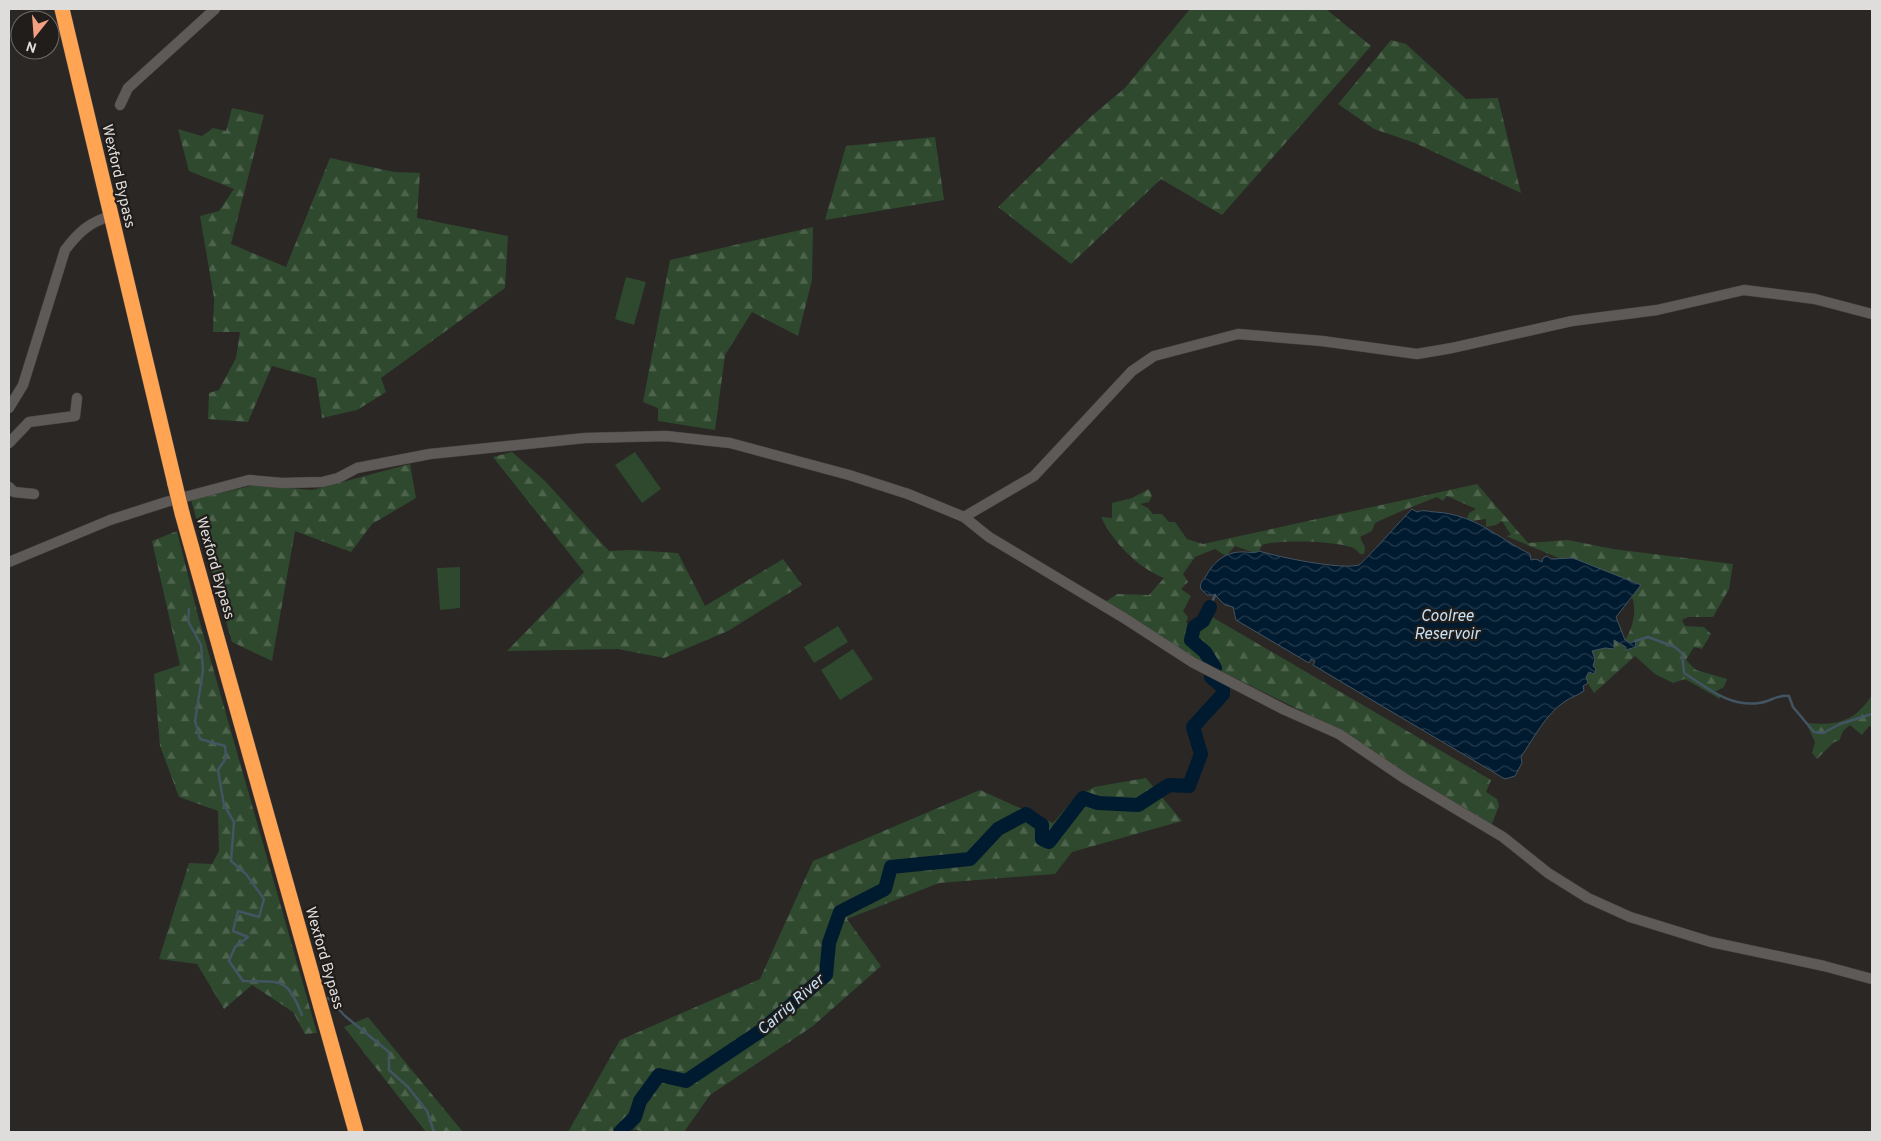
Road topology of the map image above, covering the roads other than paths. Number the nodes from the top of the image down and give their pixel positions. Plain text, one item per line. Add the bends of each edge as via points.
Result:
1 (62, 9) edge
2 (215, 9) edge
3 (120, 105) dead end
4 (111, 216) junction
5 (1872, 314) edge
6 (77, 398) dead end
7 (9, 408) edge
8 (9, 443) edge
9 (9, 486) edge
10 (34, 494) dead end
11 (964, 517) junction
12 (9, 562) edge
13 (1872, 979) edge
14 (356, 1132) edge

1 - 4 highway, Wexford Bypass
2 - 3 street via 128,88
4 - 7 street via 95,220 79,232 65,250 23,385
4 - 14 highway, Wexford Bypass, bridge via 182,513
5 - 11 street via 1815,299 1744,290 1657,310 1572,321 1417,354 1322,340 1238,334 1154,356 1132,371 1034,476
6 - 8 street via 75,416 28,422
9 - 10 street via 14,492
11 - 12 street via 849,475 730,443 666,436 586,438 430,454 357,468 322,482 242,481 110,520
11 - 13 street via 988,537 1192,662 1284,710 1339,734 1404,778 1503,837 1548,873 1588,898 1630,917 1711,942

